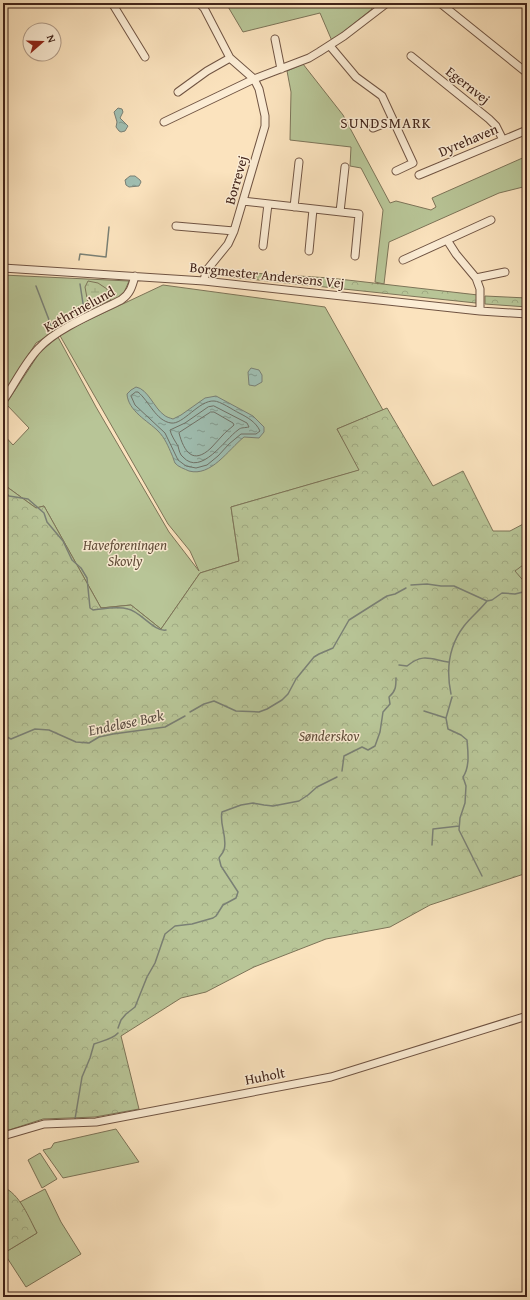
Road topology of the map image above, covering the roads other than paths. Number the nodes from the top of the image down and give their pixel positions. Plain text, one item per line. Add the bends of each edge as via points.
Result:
1 (112, 3) edge
2 (199, 3) edge
3 (387, 3) edge
4 (440, 3) edge
5 (275, 40) dead end
6 (330, 46) junction
7 (411, 56) dead end
8 (145, 57) dead end
9 (230, 58) junction
10 (281, 69) junction
11 (527, 73) edge
12 (254, 79) junction
13 (178, 92) dead end
14 (393, 120) junction
15 (164, 122) dead end
16 (373, 128) dead end
17 (527, 130) edge
18 (503, 140) junction
19 (299, 162) dead end
20 (345, 167) dead end
21 (396, 171) dead end
22 (420, 176) dead end
23 (243, 201) junction
24 (268, 204) junction
25 (294, 207) junction
26 (313, 209) junction
27 (340, 212) junction
28 (490, 220) dead end
29 (176, 226) dead end
30 (234, 231) junction
31 (447, 240) junction
32 (264, 246) dead end
33 (309, 251) dead end
34 (355, 256) dead end
35 (403, 260) dead end
36 (3, 268) edge
37 (505, 272) dead end
38 (135, 276) junction
39 (476, 278) junction
40 (204, 281) junction
41 (480, 311) junction
42 (527, 314) edge
43 (3, 401) edge
44 (527, 1016) edge
45 (3, 1136) edge

1 - 8 street
2 - 9 street, Borrevej
3 - 6 street
4 - 11 street
5 - 10 street
6 - 10 street
6 - 14 street via 356,77 382,96
7 - 18 street, Egernvej via 489,119
9 - 12 street, Borrevej
9 - 13 street
10 - 12 street
12 - 15 street
12 - 23 street, Borrevej via 259,89 265,126
14 - 16 street
14 - 21 street via 413,163
17 - 18 street, Dyrehaven
18 - 22 street, Dyrehaven
19 - 25 street
20 - 27 street
23 - 24 street
23 - 30 street, Borrevej
24 - 25 street
24 - 32 street
25 - 26 street
26 - 27 street
26 - 33 street
27 - 34 street via 360,214
28 - 31 street
29 - 30 street
30 - 40 street, Borrevej via 228,244 206,271
31 - 35 street
31 - 39 street
36 - 38 street, Borgmester Andersens Vej
37 - 39 street
38 - 40 street, Borgmester Andersens Vej
38 - 43 street, Kathrinelund via 128,295 71,326 40,347
39 - 41 street via 480,289
40 - 41 street, Borgmester Andersens Vej
41 - 42 street, Borgmester Andersens Vej
44 - 45 street, Huholt via 331,1077 96,1122 44,1124

